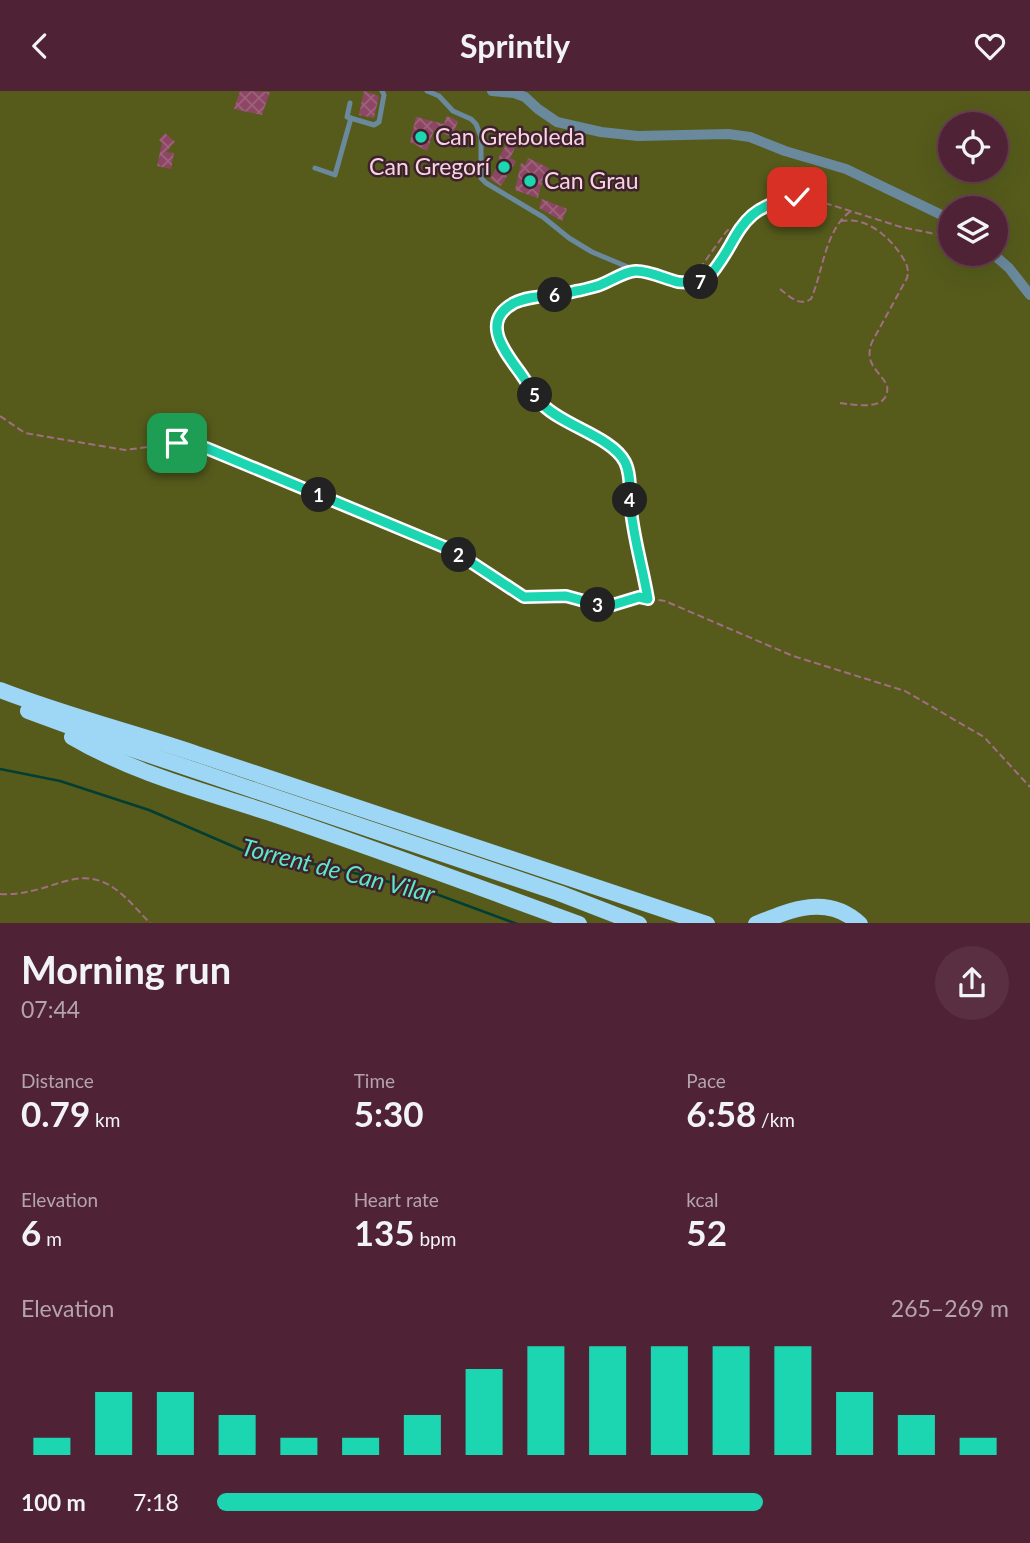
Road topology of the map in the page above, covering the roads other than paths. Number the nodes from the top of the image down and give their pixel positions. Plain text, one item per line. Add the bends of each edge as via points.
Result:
1 (382, 91) edge
2 (427, 91) edge
3 (492, 91) edge
4 (351, 103) dead end
5 (351, 118) junction
6 (315, 168) dead end
7 (938, 213) edge
8 (750, 216) road end
9 (1007, 266) edge
10 (1030, 295) edge
11 (0, 690) edge
12 (0, 699) edge
13 (34, 714) junction
14 (805, 908) junction
15 (579, 923) edge
16 (639, 923) edge
17 (707, 923) edge
18 (756, 923) edge
19 (786, 923) edge
20 (860, 923) edge

1 - 5 lane via 379,122 374,125
2 - 8 lane via 476,124 481,137 481,178 486,183 580,246 635,270 681,282 704,282
3 - 7 street via 525,97 557,122 601,132 638,137 750,137 846,169
4 - 5 lane via 347,117
5 - 6 lane via 335,175
9 - 10 street
11 - 17 highway
12 - 13 highway
13 - 15 highway via 75,739 158,776
13 - 16 highway
14 - 18 highway
14 - 19 highway
14 - 20 highway via 831,907

